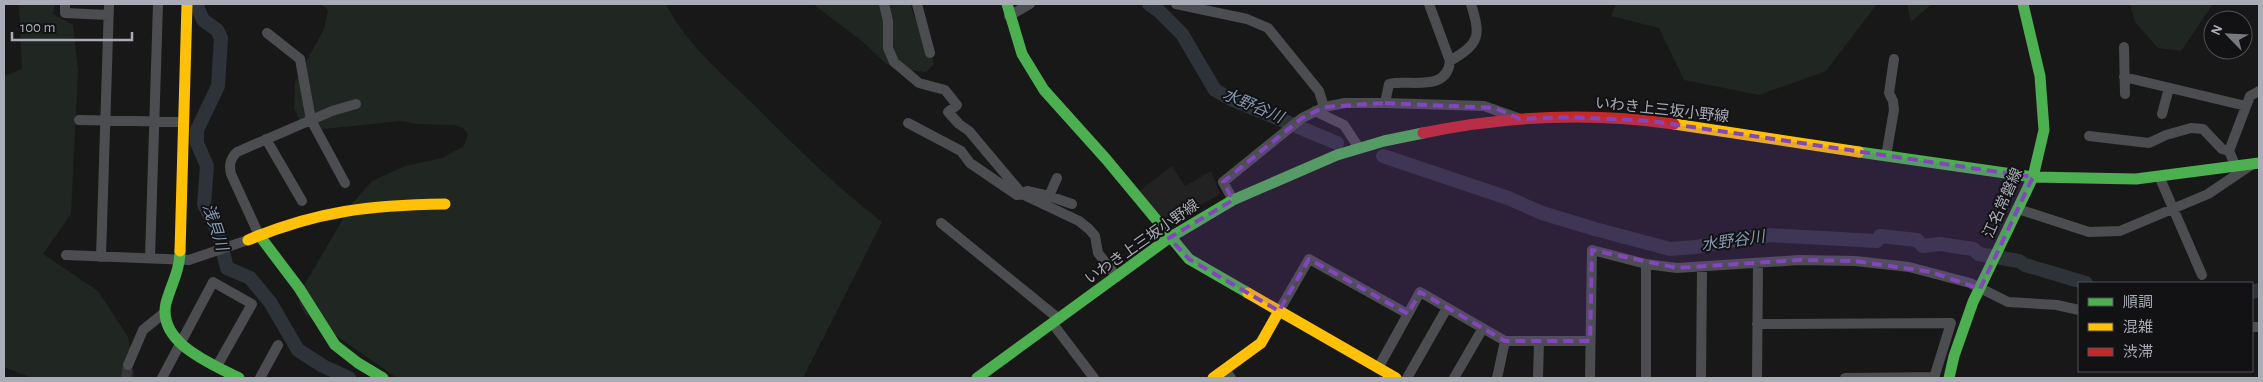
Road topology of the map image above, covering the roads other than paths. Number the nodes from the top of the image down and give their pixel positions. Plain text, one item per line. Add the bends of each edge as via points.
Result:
1 (65, 4) edge
2 (109, 4) edge
3 (158, 4) edge
4 (186, 4) edge
5 (884, 4) edge
6 (917, 4) edge
7 (1007, 4) edge
8 (1030, 4) edge
9 (1176, 4) edge
10 (1429, 4) edge
11 (1471, 4) edge
12 (2023, 4) edge
13 (108, 15) junction
14 (1009, 16) junction
15 (267, 33) dead end
16 (2124, 46) dead end
17 (930, 53) dead end
18 (1894, 59) dead end
19 (1450, 61) junction
20 (2124, 77) junction
21 (2169, 88) junction
22 (2259, 91) edge
23 (2124, 94) dead end
24 (1385, 102) junction
25 (356, 104) dead end
26 (2246, 106) junction
27 (1319, 109) junction
28 (2162, 114) dead end
29 (1520, 119) junction
30 (78, 120) dead end
31 (311, 120) junction
32 (104, 121) junction
33 (154, 121) junction
34 (182, 122) junction
35 (908, 123) dead end
36 (2089, 136) dead end
37 (266, 139) junction
38 (1359, 148) junction
39 (2229, 151) junction
40 (1886, 156) junction
41 (2255, 164) edge
42 (2236, 167) junction
43 (2160, 176) junction
44 (2033, 177) junction
45 (1057, 178) dead end
46 (344, 183) dead end
47 (1022, 194) junction
48 (1049, 196) junction
49 (1233, 200) junction
50 (302, 201) dead end
51 (445, 204) dead end
52 (1072, 204) dead end
53 (2173, 208) junction
54 (2018, 209) junction
55 (941, 223) dead end
56 (253, 237) junction
57 (1169, 238) junction
58 (66, 255) dead end
59 (101, 257) junction
60 (150, 258) junction
61 (180, 259) junction
62 (1646, 264) junction
63 (1758, 264) junction
64 (1702, 267) junction
65 (2202, 275) dead end
66 (1117, 277) junction
67 (1980, 289) junction
68 (1448, 308) junction
69 (2078, 310) edge
70 (1279, 311) junction
71 (164, 314) junction
72 (1408, 314) junction
73 (1056, 321) junction
74 (1757, 324) junction
75 (1483, 328) junction
76 (1505, 341) junction
77 (1539, 341) junction
78 (1590, 341) junction
79 (180, 342) junction
80 (278, 345) dead end
81 (128, 365) tunnel mouth
82 (217, 366) junction
83 (1378, 368) junction
84 (1228, 374) edge
85 (232, 377) edge
86 (162, 378) edge
87 (260, 378) edge
88 (383, 378) edge
89 (977, 378) edge
90 (1094, 378) edge
91 (1214, 378) edge
92 (1396, 378) edge
93 (1407, 378) edge
94 (1454, 378) edge
95 (1497, 378) edge
96 (1538, 378) edge
97 (1590, 378) edge
98 (1646, 378) edge
99 (1701, 378) edge
100 (1757, 378) edge
101 (1845, 378) edge
102 (1935, 378) edge
103 (1949, 378) edge

1 - 13 street via 65,13
2 - 13 street
3 - 33 street
4 - 34 main road
5 - 47 street via 888,48 894,62 919,83 945,90 957,105 948,112 969,131
6 - 17 street
7 - 14 main road
8 - 14 street
9 - 27 street via 1247,19 1268,28 1320,92
10 - 19 street
11 - 19 street via 1478,33 1472,47
12 - 44 main road, 江名常磐線 via 2040,76 2044,130
13 - 32 street
14 - 57 main road via 1021,55 1040,89 1105,157
15 - 31 street via 300,59
16 - 20 street
18 - 40 street via 1888,93 1894,110
19 - 24 street via 1446,72 1432,82 1389,84
20 - 21 street
20 - 23 street
21 - 26 street
21 - 28 street
22 - 26 street via 2250,96
24 - 27 street
24 - 29 street via 1484,106
25 - 31 street
26 - 39 street
27 - 38 street via 1344,125
27 - 49 street via 1302,118 1223,182
29 - 38 main road, いわき上三坂小野線 via 1445,128
29 - 40 main road, いわき上三坂小野線 via 1572,117 1651,121
30 - 32 street
31 - 37 street
31 - 46 street
32 - 33 street
32 - 59 street
33 - 34 street
33 - 60 street
34 - 61 main road
35 - 47 street via 961,151 970,163 1016,195
36 - 39 street via 2149,143 2191,128 2203,129 2222,149
37 - 50 street
37 - 56 street via 237,152 230,166
38 - 49 main road, いわき上三坂小野線
39 - 42 street
40 - 44 main road, いわき上三坂小野線
41 - 42 main road, いわき上三坂小野線
41 - 53 street via 2208,194
42 - 43 main road, いわき上三坂小野線
43 - 44 main road, いわき上三坂小野線 via 2136,179
43 - 53 street
44 - 54 main road, 江名常磐線
45 - 48 street
47 - 48 street via 1027,191
47 - 66 street via 1089,229 1095,236 1098,252
48 - 52 street
49 - 57 main road, いわき上三坂小野線
51 - 56 main road via 379,205 337,210 312,215
53 - 54 street via 2120,230 2104,233 2076,229
53 - 65 street
54 - 67 main road, 江名常磐線
55 - 73 street
56 - 61 street via 189,260
56 - 88 main road via 299,288 335,345
57 - 66 main road, いわき上三坂小野線
57 - 70 main road via 1189,259
58 - 59 street
59 - 60 street
60 - 61 street
61 - 71 main road
62 - 64 street
62 - 78 street via 1592,250
62 - 98 street
63 - 64 street
63 - 67 street via 1800,260 1864,262 1931,272
63 - 74 street
64 - 99 street
66 - 73 main road, いわき上三坂小野線
67 - 69 street via 2008,302
67 - 103 main road, 江名常磐線 via 1972,302
68 - 72 street via 1420,292
68 - 75 street
68 - 93 street
70 - 72 street via 1309,259
70 - 83 main road
70 - 84 main road via 1261,343
71 - 79 main road via 170,333
71 - 81 street via 143,330
72 - 83 street
73 - 89 main road, いわき上三坂小野線
73 - 90 street
74 - 100 street
74 - 102 street via 1951,323
75 - 76 street
75 - 94 street
76 - 77 street
76 - 95 street
77 - 78 street
77 - 96 street
78 - 97 street
79 - 82 main road
79 - 82 street via 213,282 252,304
79 - 86 street
80 - 87 street
82 - 85 main road
83 - 92 main road
84 - 91 main road
101 - 102 street

